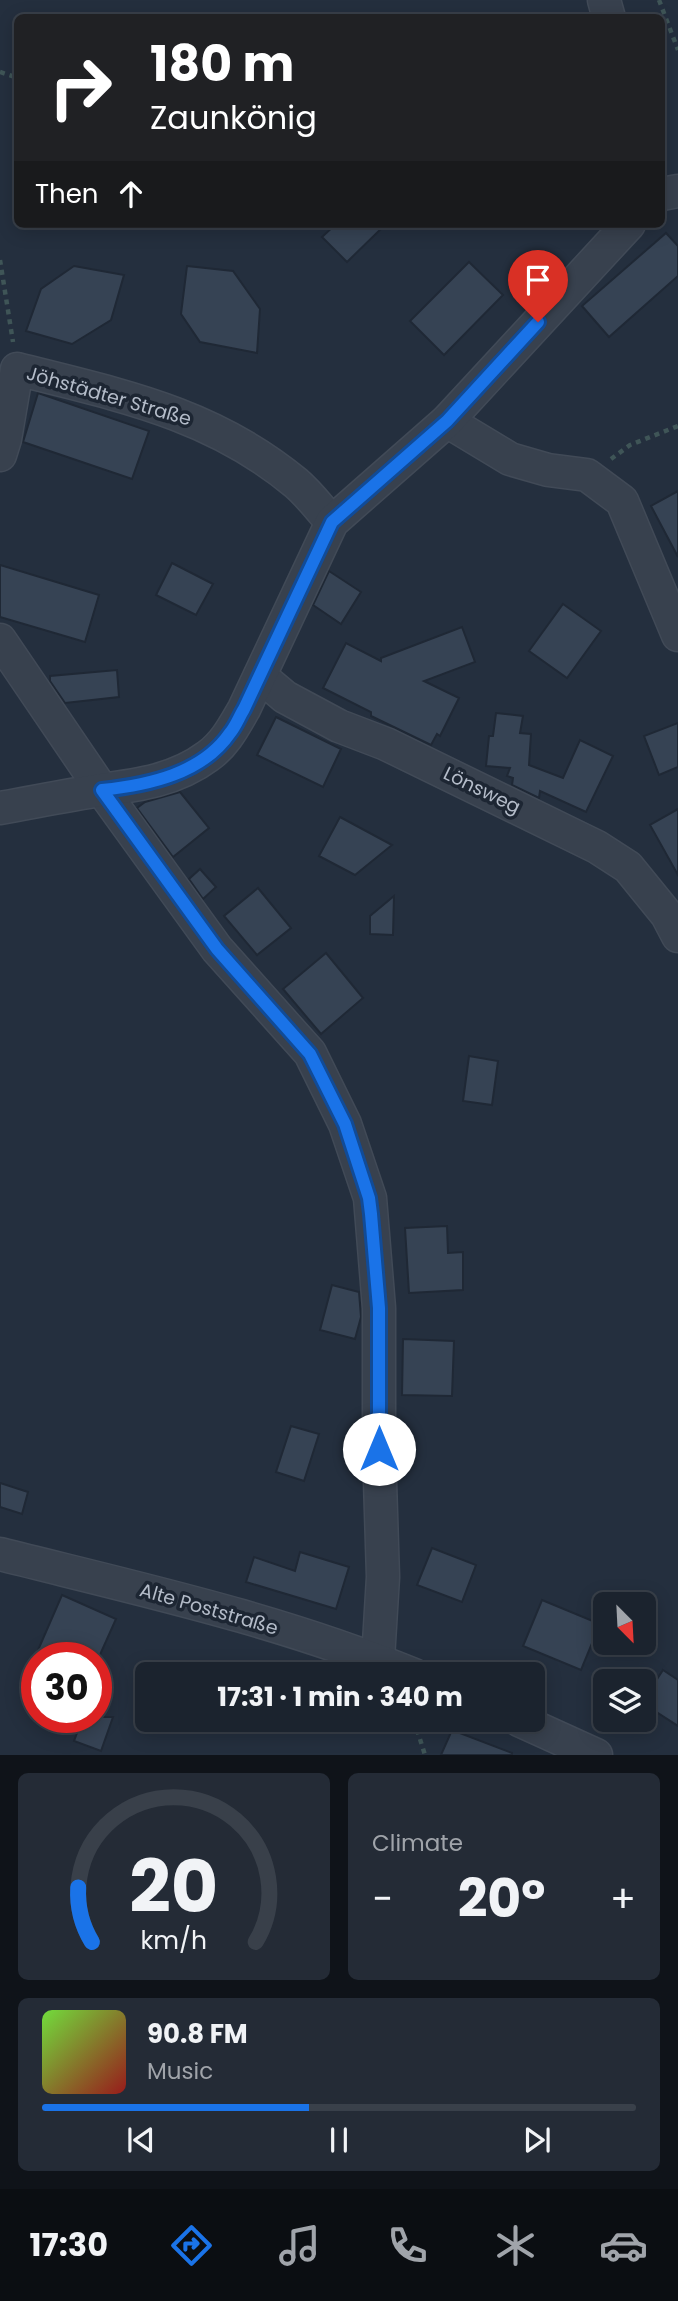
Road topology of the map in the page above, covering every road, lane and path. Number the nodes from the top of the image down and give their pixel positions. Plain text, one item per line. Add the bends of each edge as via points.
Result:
1 (665, 16) edge
2 (678, 50) edge
3 (625, 228) edge
4 (0, 260) edge
5 (17, 369) junction
6 (447, 421) junction
7 (678, 426) edge
8 (0, 455) edge
9 (587, 475) junction
10 (332, 522) junction
11 (678, 635) edge
12 (0, 640) edge
13 (260, 676) junction
14 (102, 790) junction
15 (0, 807) edge
16 (678, 936) edge
17 (0, 1554) edge
18 (378, 1660) junction
19 (383, 1662) edge
20 (418, 1732) edge
21 (545, 1732) edge
22 (425, 1755) edge
23 (596, 1755) edge

1 - 2 path
3 - 6 street
4 - 5 path
5 - 8 street
5 - 10 street, Jöhstädter Straße via 195,420 252,449 298,484
6 - 9 street via 510,459
6 - 10 street
7 - 9 path via 630,445
9 - 11 street via 622,501
10 - 13 street
12 - 14 street
13 - 14 street via 230,734 209,756 141,786
13 - 16 street, Lönsweg via 285,697 339,726 386,744 597,847 628,867
14 - 15 street
14 - 18 street via 217,949 310,1054 345,1124 366,1188 379,1308 383,1577
17 - 18 street, Alte Poststraße via 233,1614
18 - 19 street, Alte Poststraße
20 - 22 path
21 - 23 street

